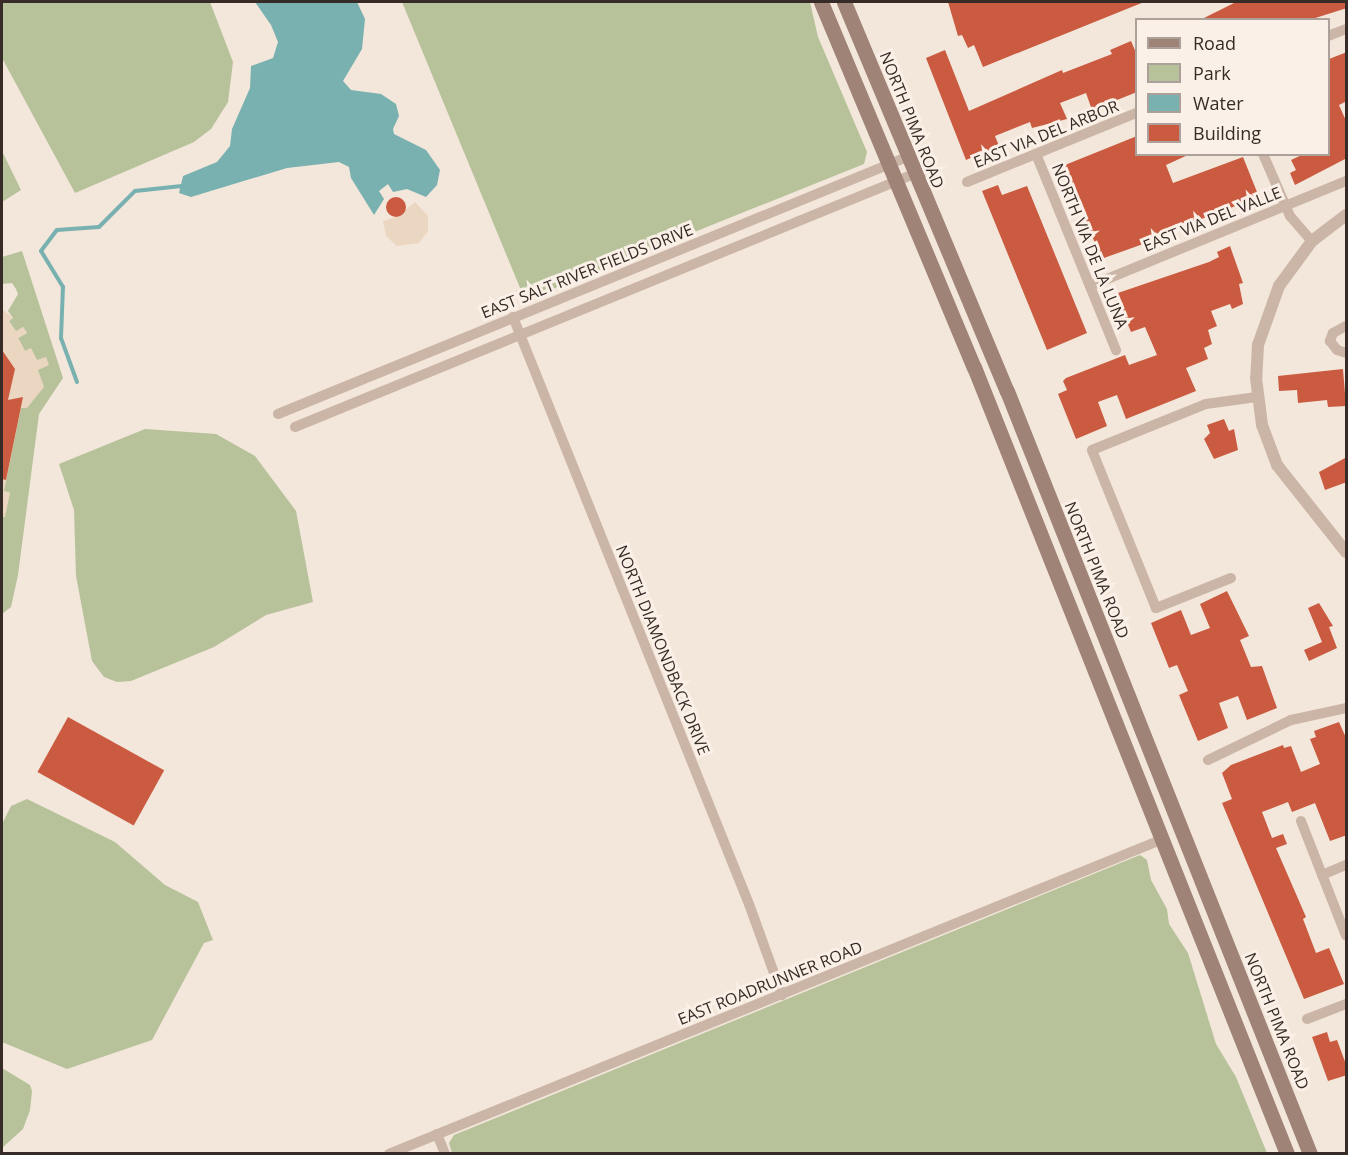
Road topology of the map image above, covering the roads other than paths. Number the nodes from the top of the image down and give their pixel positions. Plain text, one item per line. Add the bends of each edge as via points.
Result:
1 (821, 2) edge
2 (844, 2) edge
3 (1347, 29) edge
4 (1330, 36) edge
5 (1135, 114) edge
6 (1036, 154) junction
7 (1264, 156) edge
8 (907, 157) junction
9 (888, 165) junction
10 (914, 174) junction
11 (1347, 181) edge
12 (895, 182) junction
13 (967, 182) dead end
14 (1285, 205) junction
15 (1347, 215) edge
16 (1312, 241) junction
17 (1090, 286) junction
18 (513, 317) junction
19 (1347, 326) edge
20 (520, 335) junction
21 (1116, 350) dead end
22 (1347, 353) edge
23 (1257, 397) junction
24 (278, 414) dead end
25 (295, 427) dead end
26 (1344, 544) edge
27 (1231, 578) dead end
28 (1347, 708) edge
29 (1209, 760) dead end
30 (1301, 821) dead end
31 (1163, 839) junction
32 (1347, 865) edge
33 (1322, 874) junction
34 (1347, 936) edge
35 (782, 995) junction
36 (1347, 1004) edge
37 (1307, 1019) dead end
38 (437, 1134) junction
39 (389, 1154) edge
40 (445, 1154) edge
41 (1287, 1154) edge
42 (1310, 1154) edge

1 - 9 main road
2 - 8 main road, NORTH PIMA ROAD
3 - 4 street
5 - 6 street, EAST VIA DEL ARBOR
6 - 13 street, EAST VIA DEL ARBOR
6 - 17 street, NORTH VIA DE LA LUNA
7 - 14 street
8 - 9 street, EAST SALT RIVER FIELDS DRIVE
8 - 10 main road, NORTH PIMA ROAD
9 - 12 main road
9 - 18 street, EAST SALT RIVER FIELDS DRIVE
10 - 12 street, EAST SALT RIVER FIELDS DRIVE
10 - 42 main road, NORTH PIMA ROAD via 1011,402
11 - 14 street, EAST VIA DEL VALLE
12 - 20 street, EAST SALT RIVER FIELDS DRIVE
12 - 31 main road
14 - 16 street via 1296,225
14 - 17 street, EAST VIA DEL VALLE
15 - 16 street
16 - 23 street via 1279,286 1268,313 1258,345
17 - 21 street, NORTH VIA DE LA LUNA
18 - 20 street, NORTH DIAMONDBACK DRIVE
18 - 24 street, EAST SALT RIVER FIELDS DRIVE
19 - 22 street via 1340,326 1330,341 1337,350
20 - 25 street, EAST SALT RIVER FIELDS DRIVE
20 - 35 street, NORTH DIAMONDBACK DRIVE via 745,893
23 - 26 street via 1277,465
23 - 27 street via 1206,404 1092,450 1155,608
28 - 29 street via 1291,720
30 - 33 street
31 - 35 street, EAST ROADRUNNER ROAD
31 - 41 main road
32 - 33 street
33 - 34 street
35 - 38 street, EAST ROADRUNNER ROAD
36 - 37 street
38 - 39 street, EAST ROADRUNNER ROAD
38 - 40 street

